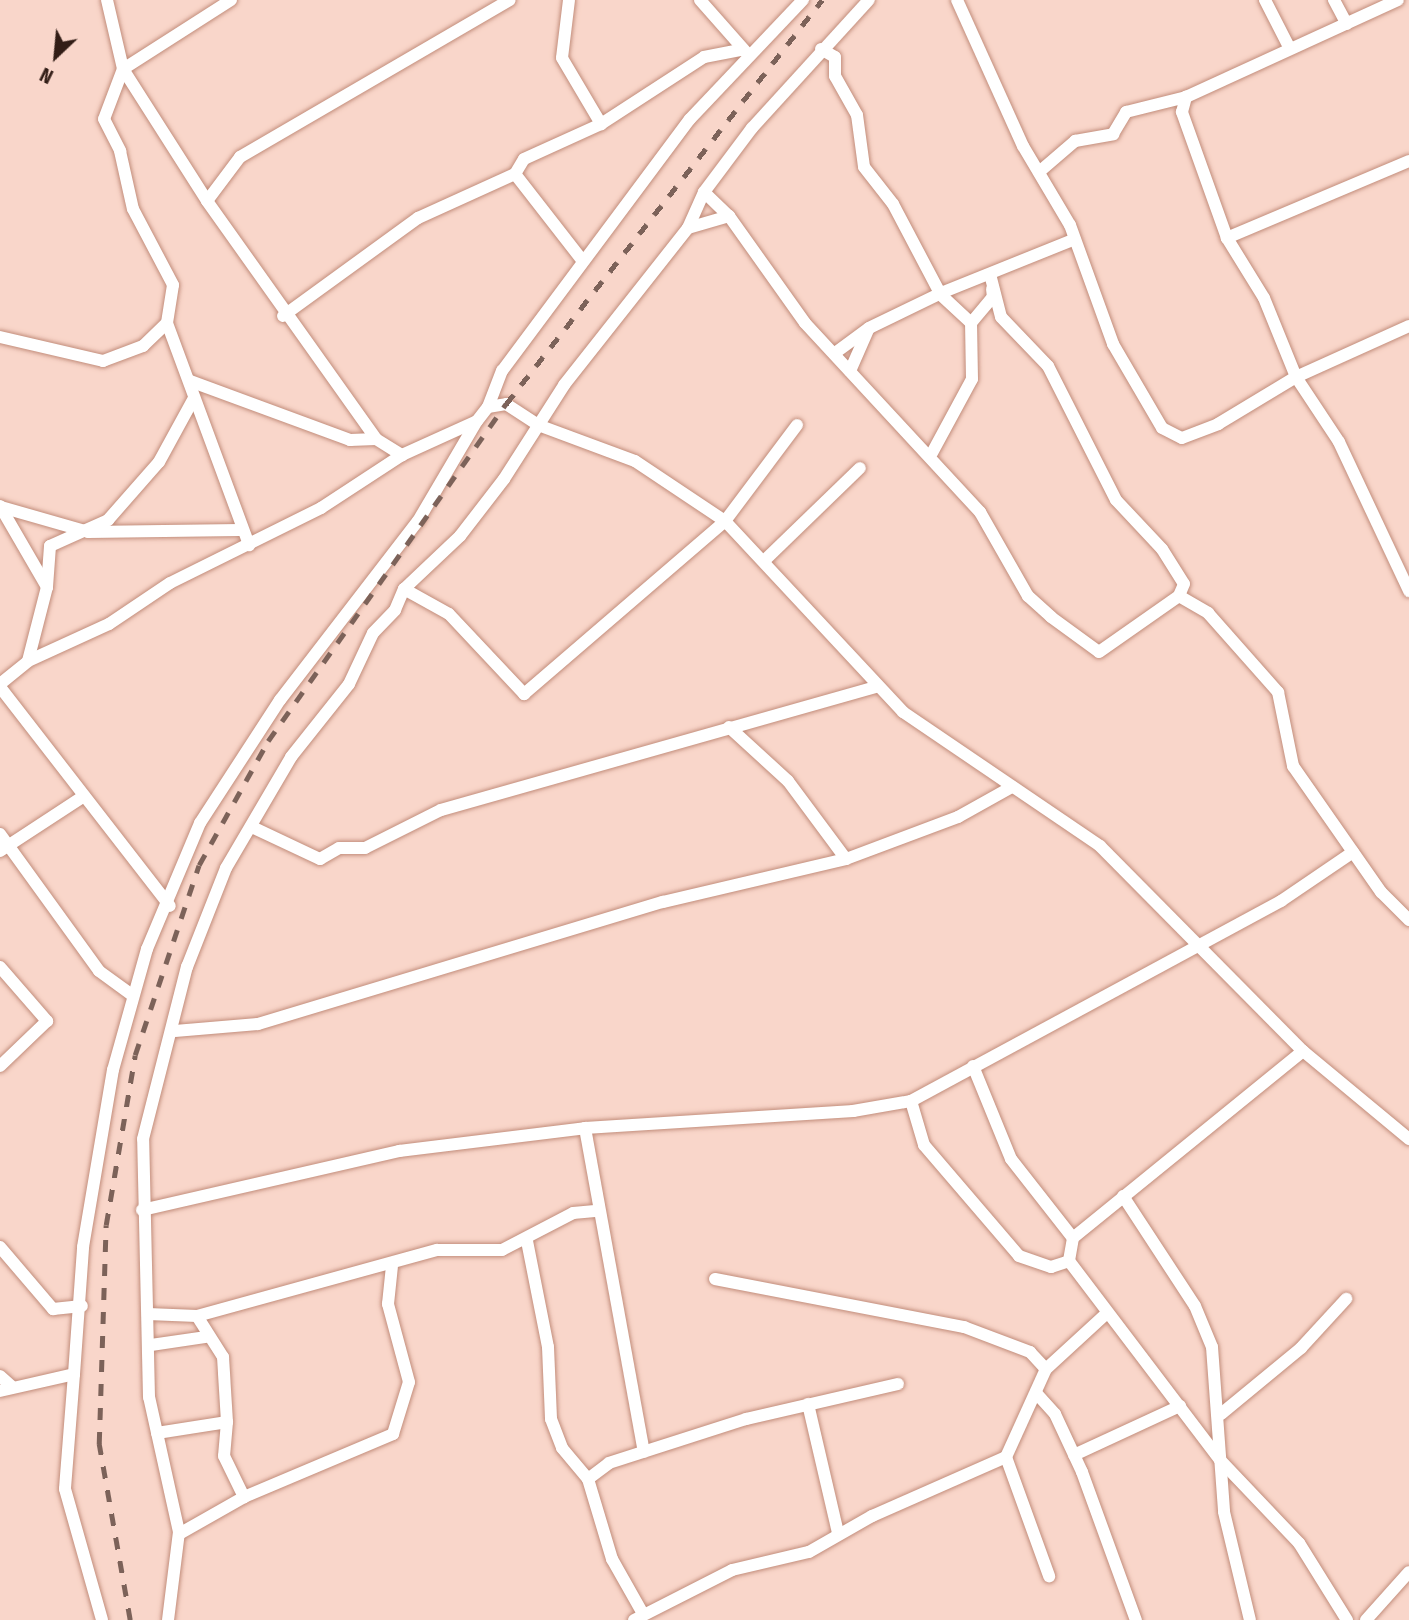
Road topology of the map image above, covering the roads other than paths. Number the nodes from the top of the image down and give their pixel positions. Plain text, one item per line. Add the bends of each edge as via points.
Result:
1 (230, 0) edge
2 (510, 0) edge
3 (569, 0) edge
4 (700, 0) edge
5 (803, 0) edge
6 (869, 0) edge
7 (957, 0) edge
8 (1265, 0) edge
9 (1334, 0) edge
10 (1398, 0) edge
11 (107, 1) edge
12 (1347, 24) junction
13 (1289, 47) junction
14 (821, 49) junction
15 (741, 50) junction
16 (754, 56) junction
17 (740, 68) junction
18 (123, 69) junction
19 (1186, 97) junction
20 (601, 124) junction
21 (1409, 161) edge
22 (1038, 172) junction
23 (515, 174) junction
24 (704, 192) junction
25 (207, 201) junction
26 (729, 216) junction
27 (688, 228) junction
28 (1227, 238) junction
29 (1075, 239) junction
30 (582, 260) junction
31 (990, 278) junction
32 (940, 294) junction
33 (283, 316) junction
34 (167, 323) junction
35 (971, 323) junction
36 (1409, 326) edge
37 (869, 328) junction
38 (0, 338) edge
39 (835, 353) junction
40 (850, 371) junction
41 (1296, 377) junction
42 (190, 381) junction
43 (194, 398) junction
44 (488, 407) junction
45 (477, 421) junction
46 (538, 425) junction
47 (797, 425) dead end
48 (376, 439) junction
49 (932, 453) junction
50 (402, 455) junction
51 (860, 468) dead end
52 (0, 507) edge
53 (725, 521) junction
54 (240, 530) junction
55 (88, 532) junction
56 (249, 545) junction
57 (765, 560) junction
58 (47, 586) junction
59 (404, 589) junction
60 (1409, 591) edge
61 (1179, 596) junction
62 (28, 661) junction
63 (0, 686) edge
64 (878, 686) junction
65 (729, 727) junction
66 (1012, 788) junction
67 (80, 798) junction
68 (254, 828) junction
69 (3, 843) edge
70 (1353, 852) junction
71 (846, 859) junction
72 (170, 906) junction
73 (1409, 920) edge
74 (1200, 941) junction
75 (0, 967) edge
76 (132, 995) junction
77 (174, 1031) junction
78 (1303, 1051) junction
79 (0, 1066) edge
80 (973, 1066) junction
81 (911, 1101) junction
82 (585, 1128) junction
83 (1409, 1139) edge
84 (1123, 1196) junction
85 (142, 1210) junction
86 (595, 1211) junction
87 (1073, 1238) junction
88 (527, 1241) junction
89 (0, 1247) edge
90 (1069, 1261) junction
91 (392, 1267) junction
92 (715, 1279) dead end
93 (1346, 1299) dead end
94 (82, 1306) junction
95 (1107, 1313) junction
96 (148, 1314) junction
97 (197, 1316) junction
98 (206, 1337) junction
99 (151, 1345) junction
100 (1046, 1369) junction
101 (74, 1374) junction
102 (0, 1376) edge
103 (898, 1384) dead end
104 (5, 1389) edge
105 (1037, 1394) junction
106 (808, 1404) junction
107 (1180, 1406) junction
108 (1221, 1414) junction
109 (227, 1422) junction
110 (157, 1433) junction
111 (644, 1452) junction
112 (1074, 1455) junction
113 (1006, 1457) junction
114 (1220, 1460) junction
115 (588, 1479) junction
116 (244, 1497) junction
117 (838, 1533) junction
118 (179, 1534) junction
119 (1409, 1572) edge
120 (1049, 1576) dead end
121 (638, 1616) edge
122 (102, 1620) edge
123 (168, 1620) edge
124 (1136, 1620) edge
125 (1250, 1620) edge
126 (1347, 1620) edge
127 (1366, 1620) edge

1 - 18 street
2 - 25 street via 240,158
3 - 20 street via 562,58
4 - 15 street
5 - 16 street
6 - 14 street
7 - 22 street
8 - 13 street
9 - 12 street
10 - 12 street
11 - 18 street
12 - 13 street
13 - 19 street
14 - 24 street
14 - 32 street via 835,57 835,76 857,115 864,167 893,204
15 - 16 street
15 - 17 street
15 - 20 street via 704,57
16 - 17 street
17 - 30 street via 690,119
18 - 25 street
18 - 34 street via 104,119 121,151 121,177 133,209 173,285
19 - 22 street via 1126,112 1113,134 1075,141
19 - 28 street via 1181,111
20 - 23 street via 524,159
21 - 28 street
22 - 29 street
23 - 30 street
23 - 33 street via 418,218
24 - 26 street
24 - 27 street
25 - 33 street
26 - 27 street
26 - 39 street via 805,323
27 - 46 street
28 - 41 street via 1264,298
29 - 31 street
29 - 41 street via 1113,344 1163,428 1182,438
30 - 44 street via 502,371
31 - 32 street
31 - 35 street via 993,297
31 - 61 street via 1000,317 1048,366 1116,500 1184,584
32 - 35 street
32 - 37 street
33 - 48 street
34 - 38 street via 143,346 103,362
34 - 42 street
35 - 49 street via 972,379
36 - 41 street
37 - 39 street
37 - 40 street
39 - 40 street
40 - 49 street
41 - 60 street via 1339,442
42 - 43 street
42 - 48 street via 350,440
43 - 54 street
43 - 55 street via 159,462 108,520
44 - 45 street
44 - 46 street via 506,404
45 - 50 street
45 - 72 street via 418,521 326,636 230,774 201,823
46 - 53 street via 635,461
46 - 59 street via 460,536
47 - 53 street
48 - 50 street
49 - 61 street via 980,512 1028,596 1088,646 1108,650
50 - 56 street
51 - 57 street
52 - 55 street
52 - 58 street
53 - 57 street
53 - 59 street via 524,694 449,614
54 - 55 street
54 - 56 street
55 - 58 street via 50,546
56 - 62 street
57 - 64 street
58 - 62 street
59 - 68 street via 395,610 373,633 349,684 291,757
61 - 70 street via 1208,612 1278,692 1293,766
62 - 63 street
63 - 67 street
64 - 65 street
64 - 66 street via 903,712
65 - 68 street via 441,810 365,848 339,848 320,859
65 - 71 street via 788,781
66 - 71 street via 958,817
66 - 74 street via 1100,846
67 - 69 street
67 - 72 street
68 - 77 street via 226,868 187,967
69 - 76 street via 99,971
70 - 73 street
70 - 74 street via 1281,901
71 - 77 street via 663,902 258,1024
72 - 76 street
74 - 78 street
74 - 80 street
75 - 79 street via 47,1021
76 - 94 street via 94,1165
77 - 85 street via 143,1139
78 - 83 street
78 - 84 street
80 - 81 street
80 - 87 street via 1011,1159
81 - 82 street via 853,1111
81 - 90 street via 924,1145 1019,1256 1051,1267
82 - 85 street via 399,1151
82 - 86 street
84 - 87 street via 1099,1223
84 - 108 street via 1195,1306 1212,1347
85 - 96 street
86 - 88 street via 573,1213
86 - 111 street
87 - 90 street
88 - 91 street via 502,1250 437,1250
88 - 115 street via 548,1347 551,1419 562,1448
89 - 94 street via 54,1309
90 - 95 street
91 - 97 street
91 - 116 street via 388,1304 409,1382 393,1434
92 - 100 street via 964,1327 1030,1352
93 - 108 street via 1301,1348
94 - 101 street
95 - 100 street
95 - 107 street
96 - 97 street
96 - 99 street
97 - 98 street
98 - 99 street
98 - 109 street via 223,1357
99 - 110 street via 149,1397
100 - 105 street
101 - 104 street
101 - 122 street via 65,1489
102 - 104 street
103 - 106 street
105 - 112 street via 1055,1414
105 - 113 street
106 - 111 street
106 - 117 street
107 - 112 street
107 - 114 street
108 - 114 street
109 - 110 street
109 - 116 street via 224,1456
110 - 118 street
111 - 115 street via 609,1463
112 - 124 street
113 - 117 street
113 - 120 street
114 - 125 street via 1224,1512
114 - 126 street via 1299,1543
115 - 121 street via 612,1559
116 - 118 street
117 - 121 street via 809,1552 732,1570
118 - 123 street
119 - 127 street

